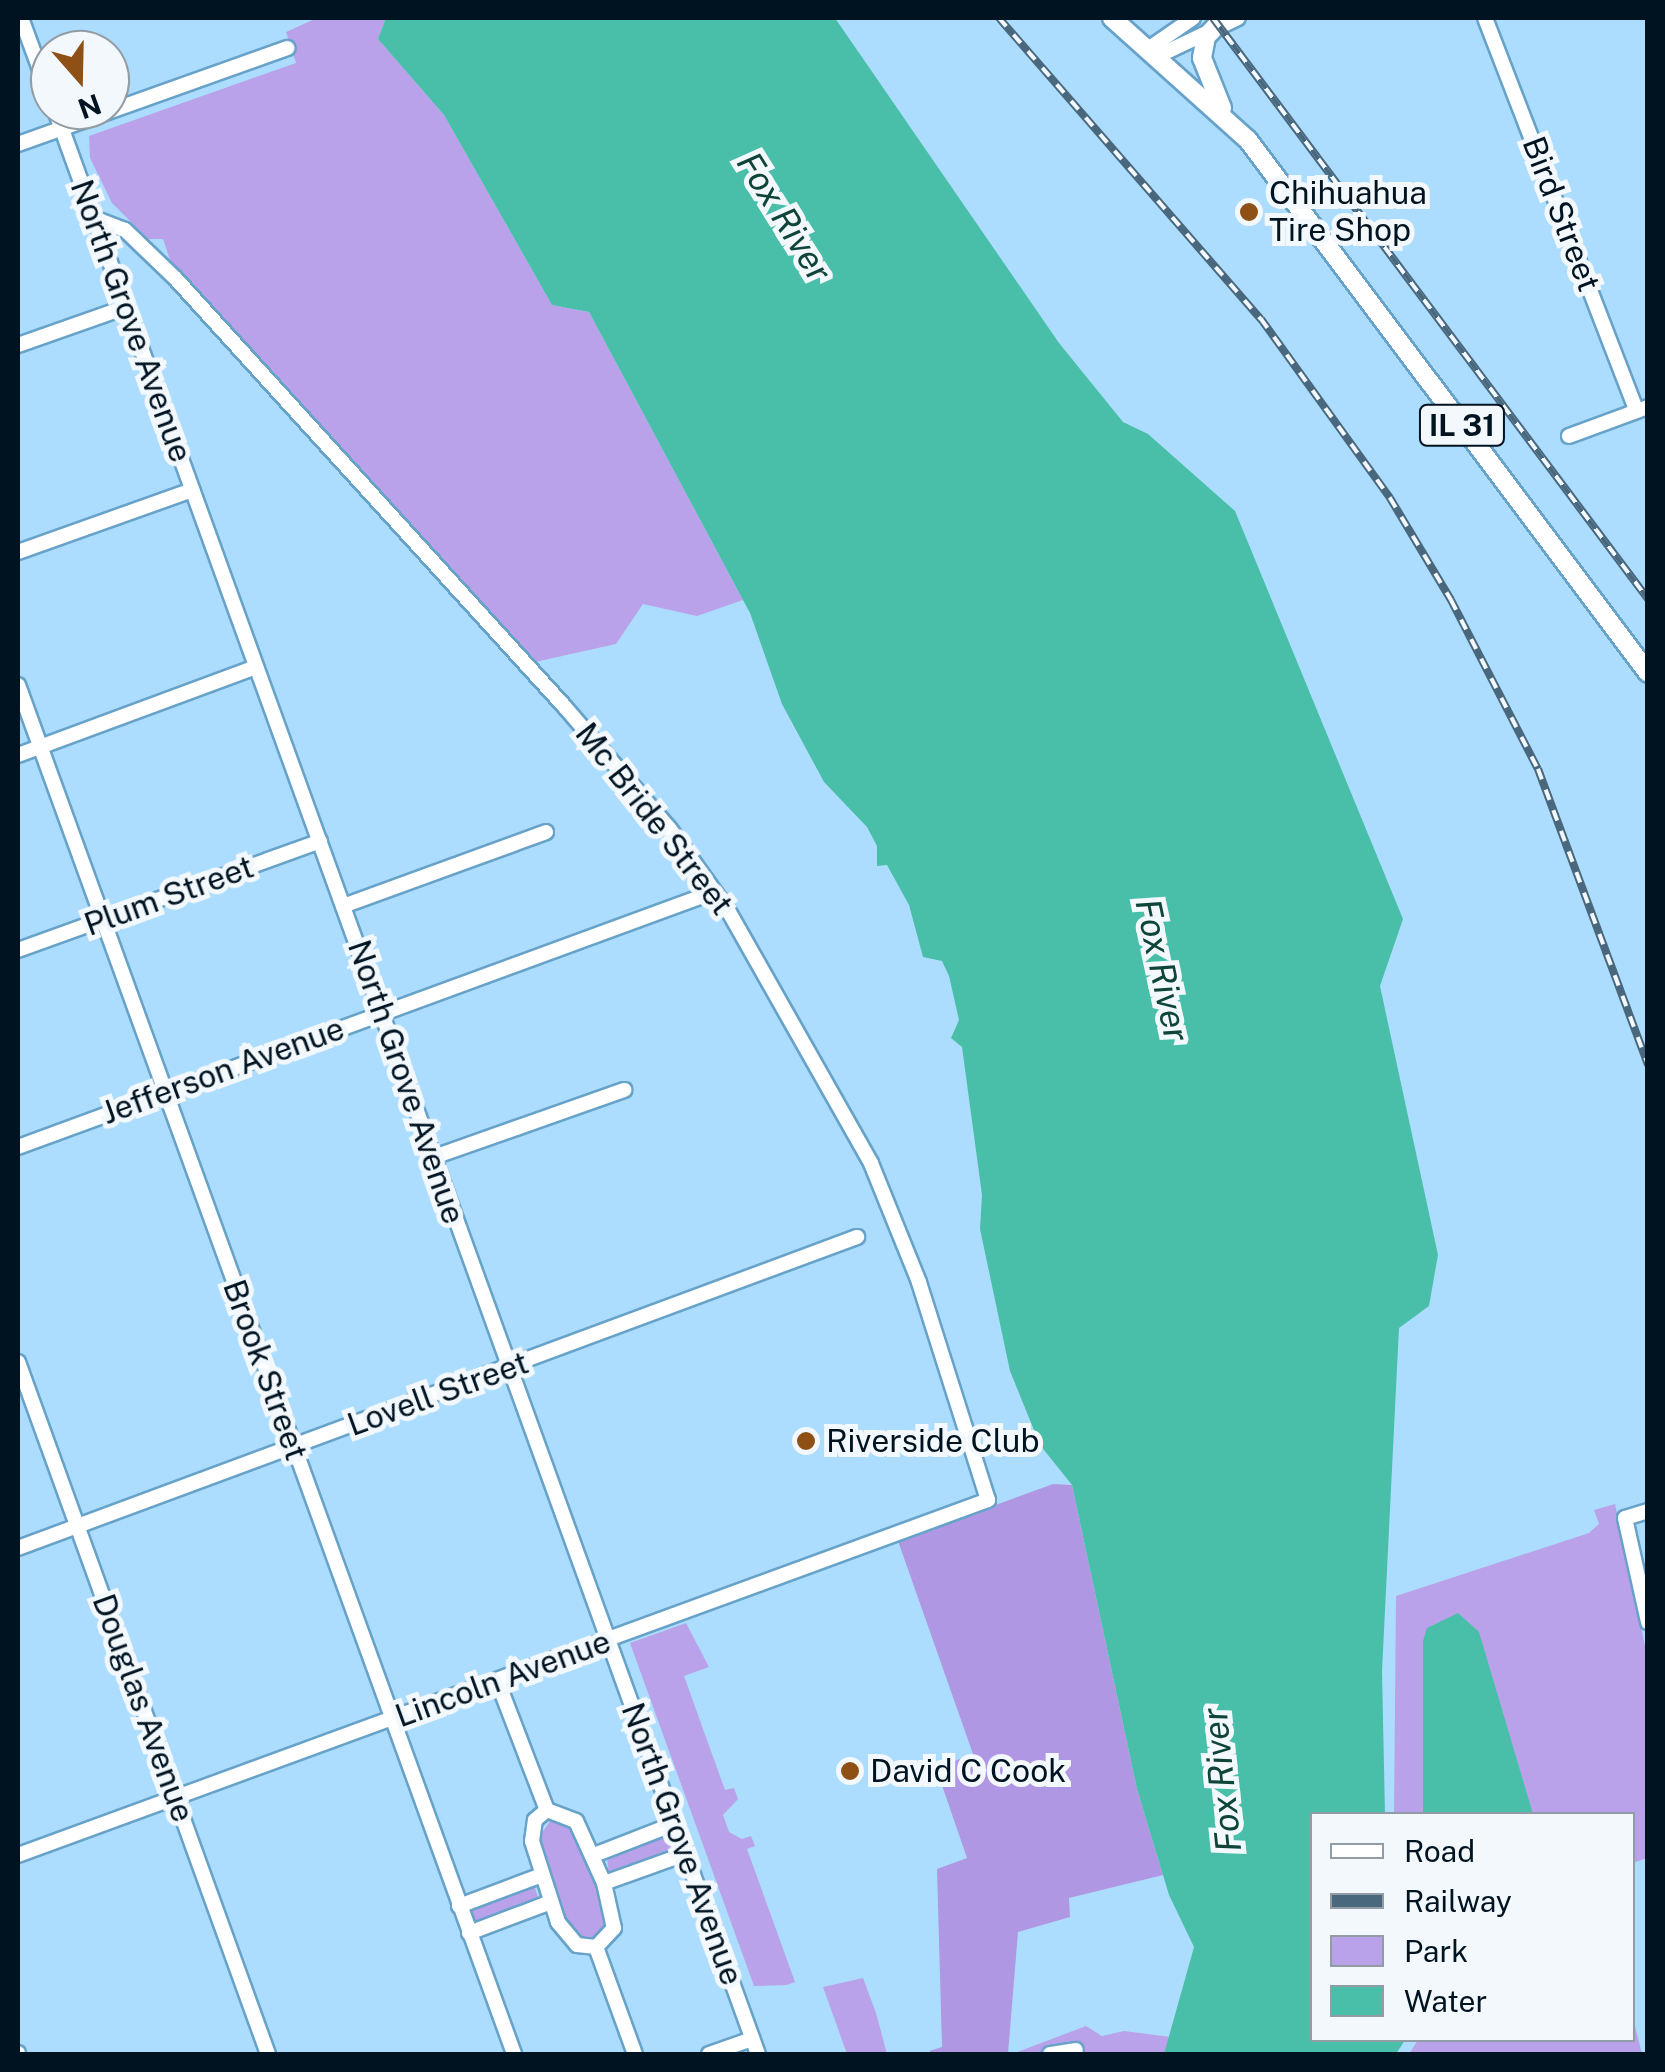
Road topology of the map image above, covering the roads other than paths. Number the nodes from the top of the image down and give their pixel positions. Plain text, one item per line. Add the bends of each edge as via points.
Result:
1 (21, 18) edge
2 (1112, 18) edge
3 (1192, 18) edge
4 (1238, 18) edge
5 (1485, 18) edge
6 (1218, 24) junction
7 (30, 43) edge
8 (287, 48) dead end
9 (1155, 51) junction
10 (130, 104) edge
11 (1224, 113) junction
12 (56, 130) edge
13 (63, 130) edge
14 (18, 144) edge
15 (94, 218) junction
16 (126, 306) junction
17 (18, 345) edge
18 (1642, 409) edge
19 (1569, 436) dead end
20 (192, 490) junction
21 (18, 552) edge
22 (256, 667) junction
23 (1648, 672) edge
24 (18, 685) edge
25 (40, 747) junction
26 (18, 755) edge
27 (546, 832) dead end
28 (320, 841) junction
29 (710, 894) junction
30 (343, 906) junction
31 (103, 920) junction
32 (18, 950) edge
33 (380, 1014) junction
34 (624, 1090) dead end
35 (166, 1093) junction
36 (18, 1147) edge
37 (431, 1158) junction
38 (857, 1238) dead end
39 (18, 1362) edge
40 (508, 1368) junction
41 (293, 1446) junction
42 (988, 1500) joint
43 (1648, 1511) edge
44 (77, 1526) junction
45 (18, 1548) edge
46 (1648, 1622) edge
47 (608, 1641) junction
48 (497, 1680) junction
49 (391, 1719) junction
50 (176, 1797) junction
51 (548, 1810) junction
52 (674, 1824) junction
53 (685, 1854) junction
54 (18, 1855) edge
55 (594, 1855) junction
56 (542, 1876) junction
57 (604, 1883) junction
58 (551, 1902) junction
59 (459, 1906) junction
60 (469, 1933) junction
61 (596, 1947) junction
62 (752, 2039) junction
63 (1076, 2050) dead end
64 (268, 2054) edge
65 (514, 2054) edge
66 (635, 2054) edge
67 (709, 2054) edge
68 (758, 2054) edge
69 (1050, 2054) edge

1 - 7 street
2 - 9 main road, IL 31
3 - 9 street
4 - 6 street
5 - 18 street, Bird Street
6 - 9 street
6 - 11 main road via 1206,37 1202,58
8 - 10 street
9 - 11 main road, IL 31
11 - 23 main road, IL 31
12 - 14 street
13 - 15 street, North Grove Avenue
15 - 16 street, North Grove Avenue
15 - 29 street, Mc Bride Street via 125,230 176,279 564,706 669,828
16 - 17 street
16 - 20 street, North Grove Avenue
18 - 19 street
20 - 21 street
20 - 22 street, North Grove Avenue
22 - 25 street
22 - 28 street, North Grove Avenue
24 - 25 street, Brook Street
25 - 26 street
25 - 31 street, Brook Street
27 - 30 street
28 - 30 street, North Grove Avenue
28 - 31 street, Plum Street
29 - 33 street, Jefferson Avenue
29 - 42 street, Mc Bride Street via 747,938 871,1163 920,1282
30 - 33 street, North Grove Avenue
31 - 32 street, Plum Street
31 - 35 street, Brook Street
33 - 35 street, Jefferson Avenue
33 - 37 street, North Grove Avenue
34 - 37 street
35 - 36 street, Jefferson Avenue
35 - 41 street, Brook Street
37 - 40 street, North Grove Avenue
38 - 40 street, Lovell Street
39 - 44 street, Douglas Avenue
40 - 41 street, Lovell Street
40 - 47 street, North Grove Avenue
41 - 44 street, Lovell Street
41 - 49 street, Brook Street
42 - 47 street, Lincoln Avenue
43 - 46 street via 1626,1518
44 - 45 street, Lovell Street
44 - 50 street, Douglas Avenue
47 - 48 street, Lincoln Avenue
47 - 52 street, North Grove Avenue
48 - 49 street, Lincoln Avenue
48 - 51 street
49 - 50 street, Lincoln Avenue
49 - 59 street, Brook Street
50 - 54 street, Lincoln Avenue
50 - 64 street, Douglas Avenue
51 - 55 street via 568,1812
51 - 56 street via 532,1833
52 - 53 street, North Grove Avenue
52 - 55 street
53 - 57 street
53 - 62 street, North Grove Avenue
55 - 57 street
56 - 58 street
56 - 59 street
57 - 61 street via 614,1928
58 - 60 street
58 - 61 street via 571,1941
59 - 60 street, Brook Street
60 - 65 street, Brook Street
61 - 66 street
62 - 67 street
62 - 68 street, North Grove Avenue
63 - 69 street

